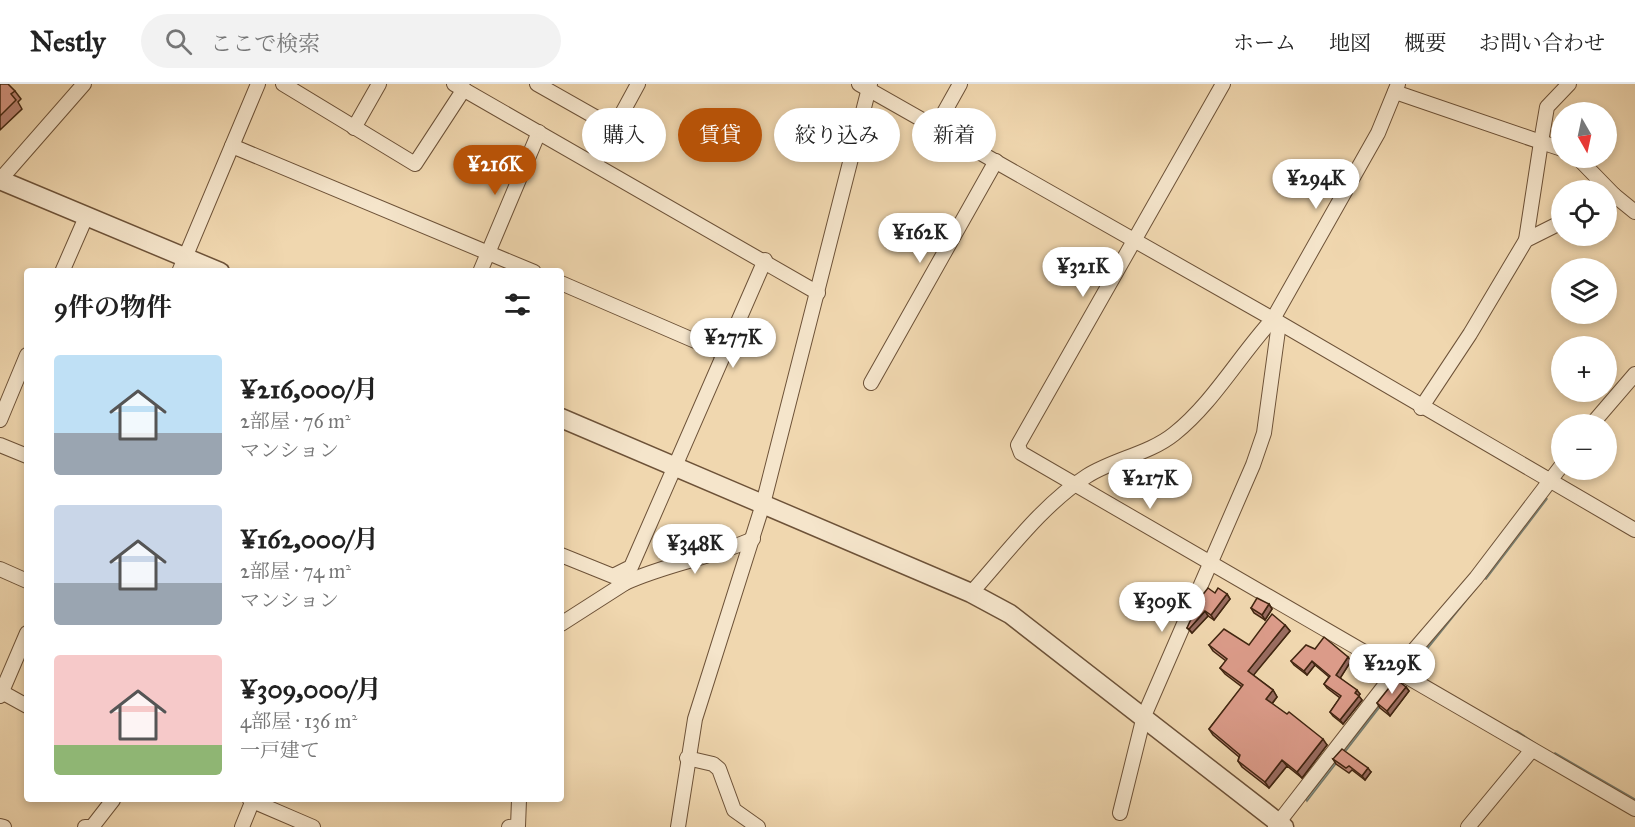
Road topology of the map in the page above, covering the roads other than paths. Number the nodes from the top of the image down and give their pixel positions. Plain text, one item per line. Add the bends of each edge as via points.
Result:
1 (84, 84) edge
2 (258, 84) edge
3 (283, 84) edge
4 (379, 84) edge
5 (537, 84) edge
6 (638, 84) edge
7 (960, 84) edge
8 (1223, 84) edge
9 (1569, 84) edge
10 (866, 86) edge
11 (459, 87) edge
12 (1397, 88) edge
13 (559, 89) edge
14 (586, 108) edge
15 (624, 108) edge
16 (947, 108) edge
17 (912, 113) edge
18 (354, 128) junction
19 (539, 132) junction
20 (1541, 142) junction
21 (1551, 145) edge
22 (232, 146) junction
23 (996, 161) edge
24 (995, 162) edge
25 (595, 163) joint
26 (1586, 168) edge
27 (0, 180) edge
28 (1596, 180) edge
29 (1617, 201) edge
30 (1635, 212) edge
31 (86, 217) junction
32 (1551, 228) edge
33 (1133, 239) junction
34 (1526, 240) junction
35 (489, 252) junction
36 (765, 260) junction
37 (182, 264) edge
38 (64, 268) edge
39 (201, 268) edge
40 (482, 268) edge
41 (525, 268) edge
42 (564, 284) edge
43 (818, 293) junction
44 (1276, 321) junction
45 (723, 353) junction
46 (24, 362) edge
47 (1635, 374) edge
48 (871, 383) dead end
49 (1422, 408) junction
50 (1601, 414) edge
51 (564, 419) edge
52 (0, 420) edge
53 (0, 445) edge
54 (24, 455) edge
55 (675, 466) junction
56 (1550, 481) junction
57 (1075, 484) junction
58 (763, 504) junction
59 (1635, 530) edge
60 (753, 539) junction
61 (564, 556) edge
62 (1209, 563) junction
63 (0, 569) edge
64 (623, 577) junction
65 (24, 580) edge
66 (971, 593) junction
67 (564, 622) edge
68 (24, 640) edge
69 (1396, 671) junction
70 (0, 693) edge
71 (24, 705) edge
72 (1144, 716) junction
73 (1531, 751) junction
74 (687, 758) junction
75 (111, 802) edge
76 (251, 802) edge
77 (257, 802) edge
78 (519, 802) edge
79 (1635, 809) edge
80 (1120, 813) dead end
81 (515, 826) edge
82 (1279, 826) edge
83 (85, 827) edge
84 (242, 827) edge
85 (313, 827) edge
86 (678, 827) edge
87 (758, 827) edge
88 (1468, 827) edge

1 - 27 street
2 - 22 street
3 - 18 street
4 - 18 street
5 - 13 street
6 - 15 street
7 - 16 street
8 - 33 street
9 - 20 street via 1547,107
10 - 17 street
10 - 43 street
11 - 18 street via 415,165
11 - 19 street
12 - 20 street
12 - 44 street via 1378,133
13 - 14 street
19 - 25 street
19 - 35 street
20 - 21 street
20 - 34 street
22 - 35 street
22 - 37 street
23 - 33 street
24 - 48 street
25 - 36 street
26 - 28 street
27 - 31 street
29 - 30 street
31 - 37 street
31 - 38 street
32 - 34 street
33 - 44 street
33 - 57 street via 1018,445 1027,458
34 - 49 street
35 - 40 street
35 - 41 street
36 - 43 street
36 - 45 street
37 - 39 street
42 - 45 street
43 - 58 street
44 - 49 street
44 - 57 street via 1172,435
44 - 62 street via 1264,433
45 - 55 street
46 - 52 street
47 - 50 street
49 - 56 street
51 - 55 street
53 - 54 street
55 - 58 street
55 - 64 street via 631,567
56 - 59 street
56 - 69 street via 1476,578
57 - 62 street
57 - 66 street via 1045,511
58 - 60 street
58 - 66 street
60 - 64 street via 703,557
60 - 74 street via 695,719
61 - 64 street
62 - 69 street
62 - 72 street
63 - 65 street
64 - 67 street
66 - 72 street via 1010,614
68 - 70 street
69 - 73 street
69 - 82 street
70 - 71 street
72 - 80 street
72 - 82 street
73 - 79 street
73 - 88 street
74 - 86 street
74 - 87 street via 719,769 734,810
75 - 83 street via 92,827
76 - 84 street
77 - 85 street
78 - 81 street

